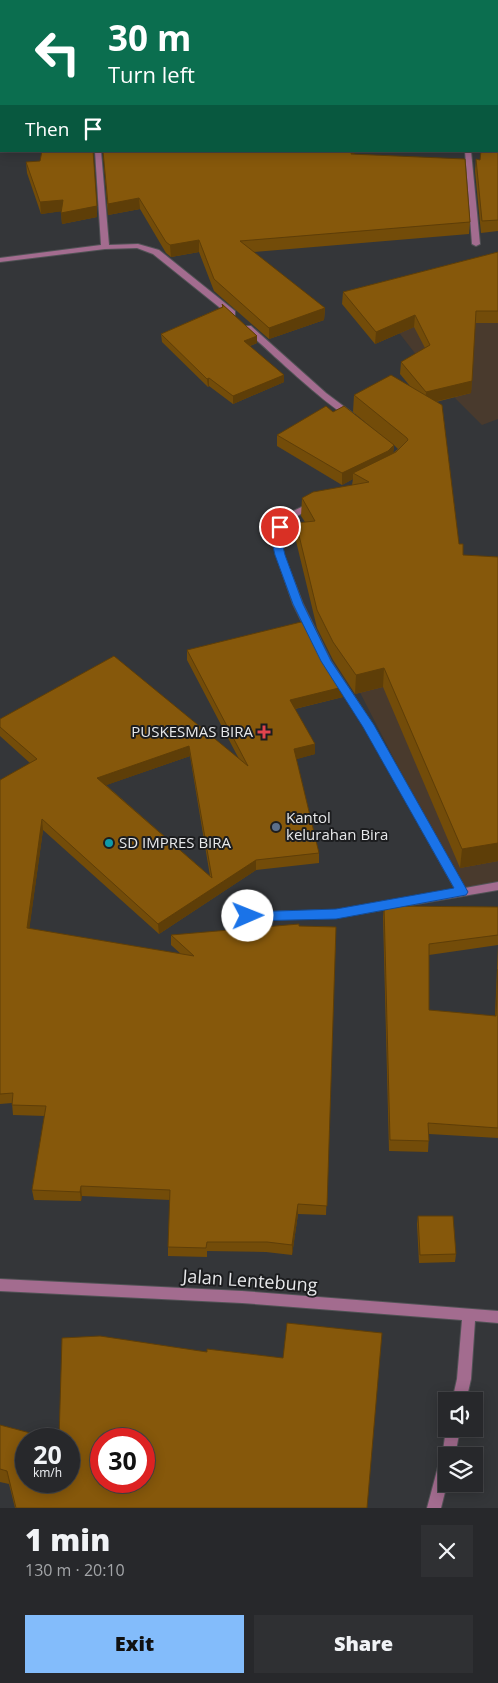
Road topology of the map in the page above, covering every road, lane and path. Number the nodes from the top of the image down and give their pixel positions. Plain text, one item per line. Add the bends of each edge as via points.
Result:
1 (98, 152) edge
2 (468, 152) edge
3 (476, 244) dead end
4 (104, 247) junction
5 (0, 260) edge
6 (360, 424) edge
7 (323, 500) edge
8 (498, 886) edge
9 (462, 892) junction
10 (230, 917) dead end
11 (0, 1285) edge
12 (469, 1315) junction
13 (498, 1318) edge
14 (461, 1392) edge
15 (438, 1492) edge
16 (434, 1508) edge

1 - 4 street
2 - 3 street
4 - 5 street
4 - 6 street via 138,246 156,252
7 - 9 street via 288,517 280,527 276,538 280,555 298,604 326,661 368,725
8 - 9 street
9 - 10 street via 336,914
11 - 12 street, Jalan Lentebung via 242,1297
12 - 13 street, Jalan Lentebung
12 - 14 street
15 - 16 street

